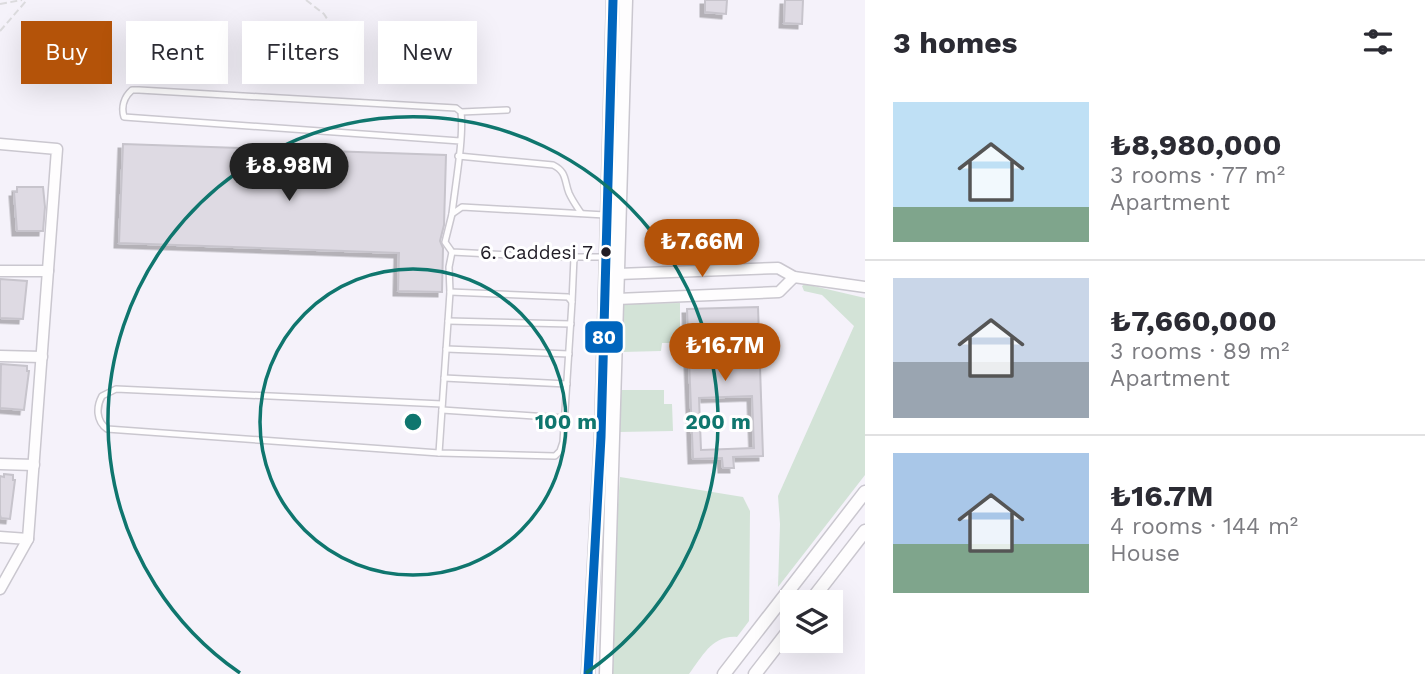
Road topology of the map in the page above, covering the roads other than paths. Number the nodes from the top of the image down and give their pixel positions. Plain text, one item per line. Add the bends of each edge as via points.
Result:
1 (612, 0) edge
2 (626, 0) edge
3 (507, 110) dead end
4 (461, 111) junction
5 (460, 141) junction
6 (0, 145) edge
7 (458, 156) junction
8 (581, 213) junction
9 (452, 214) junction
10 (607, 215) junction
11 (452, 252) junction
12 (575, 257) junction
13 (606, 257) junction
14 (0, 271) edge
15 (48, 271) junction
16 (618, 274) junction
17 (794, 277) junction
18 (865, 287) edge
19 (450, 292) junction
20 (617, 299) junction
21 (572, 302) junction
22 (448, 321) junction
23 (571, 324) junction
24 (446, 349) junction
25 (569, 354) junction
26 (0, 356) edge
27 (42, 357) junction
28 (444, 378) junction
29 (567, 384) junction
30 (442, 407) junction
31 (564, 418) junction
32 (439, 453) junction
33 (0, 464) edge
34 (34, 465) junction
35 (865, 492) edge
36 (865, 531) edge
37 (0, 537) edge
38 (28, 539) junction
39 (0, 589) edge
40 (819, 590) edge
41 (780, 642) edge
42 (588, 674) edge
43 (606, 674) edge
44 (724, 674) edge
45 (755, 674) edge

1 - 10 street
2 - 16 street
3 - 4 lane
4 - 5 lane
4 - 5 lane via 445,106 139,90 128,94 122,110 124,117
5 - 7 lane
6 - 15 street via 57,149
7 - 8 lane via 562,170
7 - 9 lane
8 - 9 lane via 462,208
8 - 10 lane
9 - 11 lane via 445,243
10 - 13 street
11 - 12 lane
11 - 19 lane
12 - 13 lane
12 - 21 lane
13 - 42 street
14 - 15 street
15 - 27 street
16 - 17 street via 778,268
16 - 20 street
17 - 18 street
17 - 20 street via 779,292
19 - 21 lane via 568,297
19 - 22 lane
20 - 43 street
21 - 23 lane
22 - 23 lane
22 - 24 lane
23 - 25 lane
24 - 25 lane
24 - 28 lane
25 - 29 lane
26 - 27 street
27 - 34 street
28 - 29 lane
28 - 30 lane
29 - 31 lane
30 - 31 lane
30 - 32 lane
30 - 32 lane via 116,389 102,396 98,409 107,429
31 - 32 lane via 563,442 555,456
33 - 34 street
34 - 38 street
35 - 44 street
36 - 40 street
37 - 38 street
38 - 39 street
41 - 45 street

